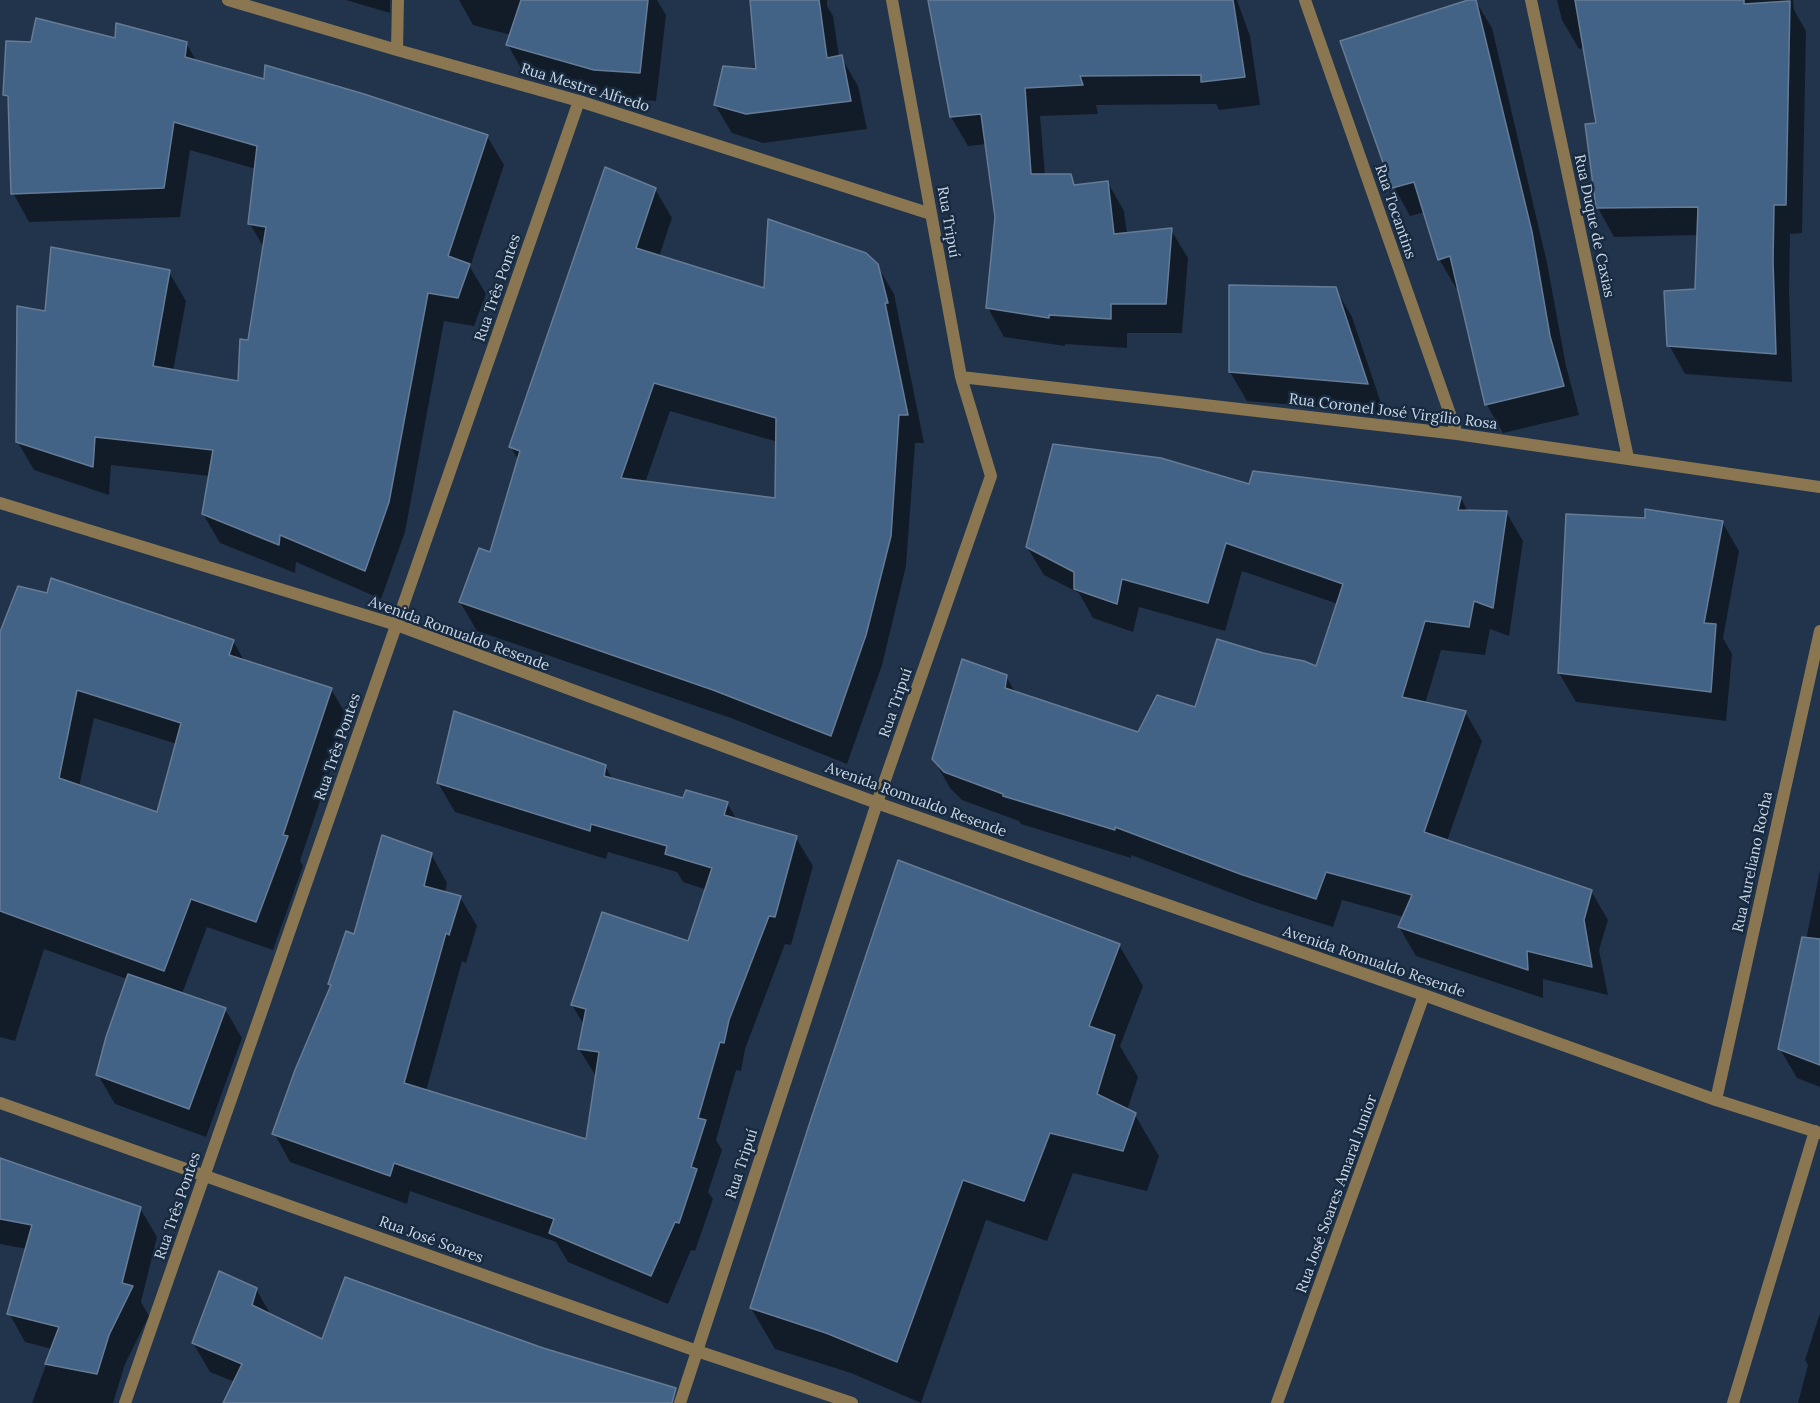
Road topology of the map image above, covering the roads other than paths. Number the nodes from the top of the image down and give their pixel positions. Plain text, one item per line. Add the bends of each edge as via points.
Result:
1 (228, 0) edge
2 (398, 0) edge
3 (892, 0) edge
4 (1305, 0) edge
5 (1531, 0) edge
6 (397, 50) junction
7 (579, 101) junction
8 (931, 214) junction
9 (961, 377) junction
10 (1457, 434) junction
11 (1628, 458) junction
12 (1820, 487) edge
13 (0, 503) edge
14 (397, 625) junction
15 (1820, 631) edge
16 (877, 803) junction
17 (1424, 995) junction
18 (1716, 1100) junction
19 (0, 1103) edge
20 (1817, 1132) edge
21 (204, 1176) junction
22 (697, 1351) junction
23 (125, 1403) edge
24 (680, 1403) edge
25 (852, 1403) edge
26 (1277, 1403) edge
27 (1733, 1403) edge

1 - 6 street, Rua Mestre Alfredo
2 - 6 street
3 - 8 street, Rua Tripuí
4 - 10 street, Rua Tocantins
5 - 11 street, Rua Duque de Caxias
6 - 7 street, Rua Mestre Alfredo
7 - 8 street, Rua Mestre Alfredo
7 - 14 street, Rua Três Pontes
8 - 9 street, Rua Tripuí
9 - 10 street, Rua Coronel José Virgílio Rosa
9 - 16 street, Rua Tripuí via 991,476
10 - 11 street, Rua Coronel José Virgílio Rosa
11 - 12 street, Rua Coronel José Virgílio Rosa
13 - 14 street, Avenida Romualdo Resende
14 - 16 street, Avenida Romualdo Resende
14 - 21 street, Rua Três Pontes
15 - 18 street, Rua Aureliano Rocha
16 - 17 street, Avenida Romualdo Resende
16 - 22 street, Rua Tripuí
17 - 18 street, Avenida Romualdo Resende
17 - 26 street, Rua José Soares Amaral Junior
18 - 20 street, Avenida Romualdo Resende
19 - 21 street, Rua José Soares
20 - 27 street
21 - 22 street, Rua José Soares
21 - 23 street, Rua Três Pontes
22 - 24 street, Rua Tripuí
22 - 25 street, Rua José Soares

